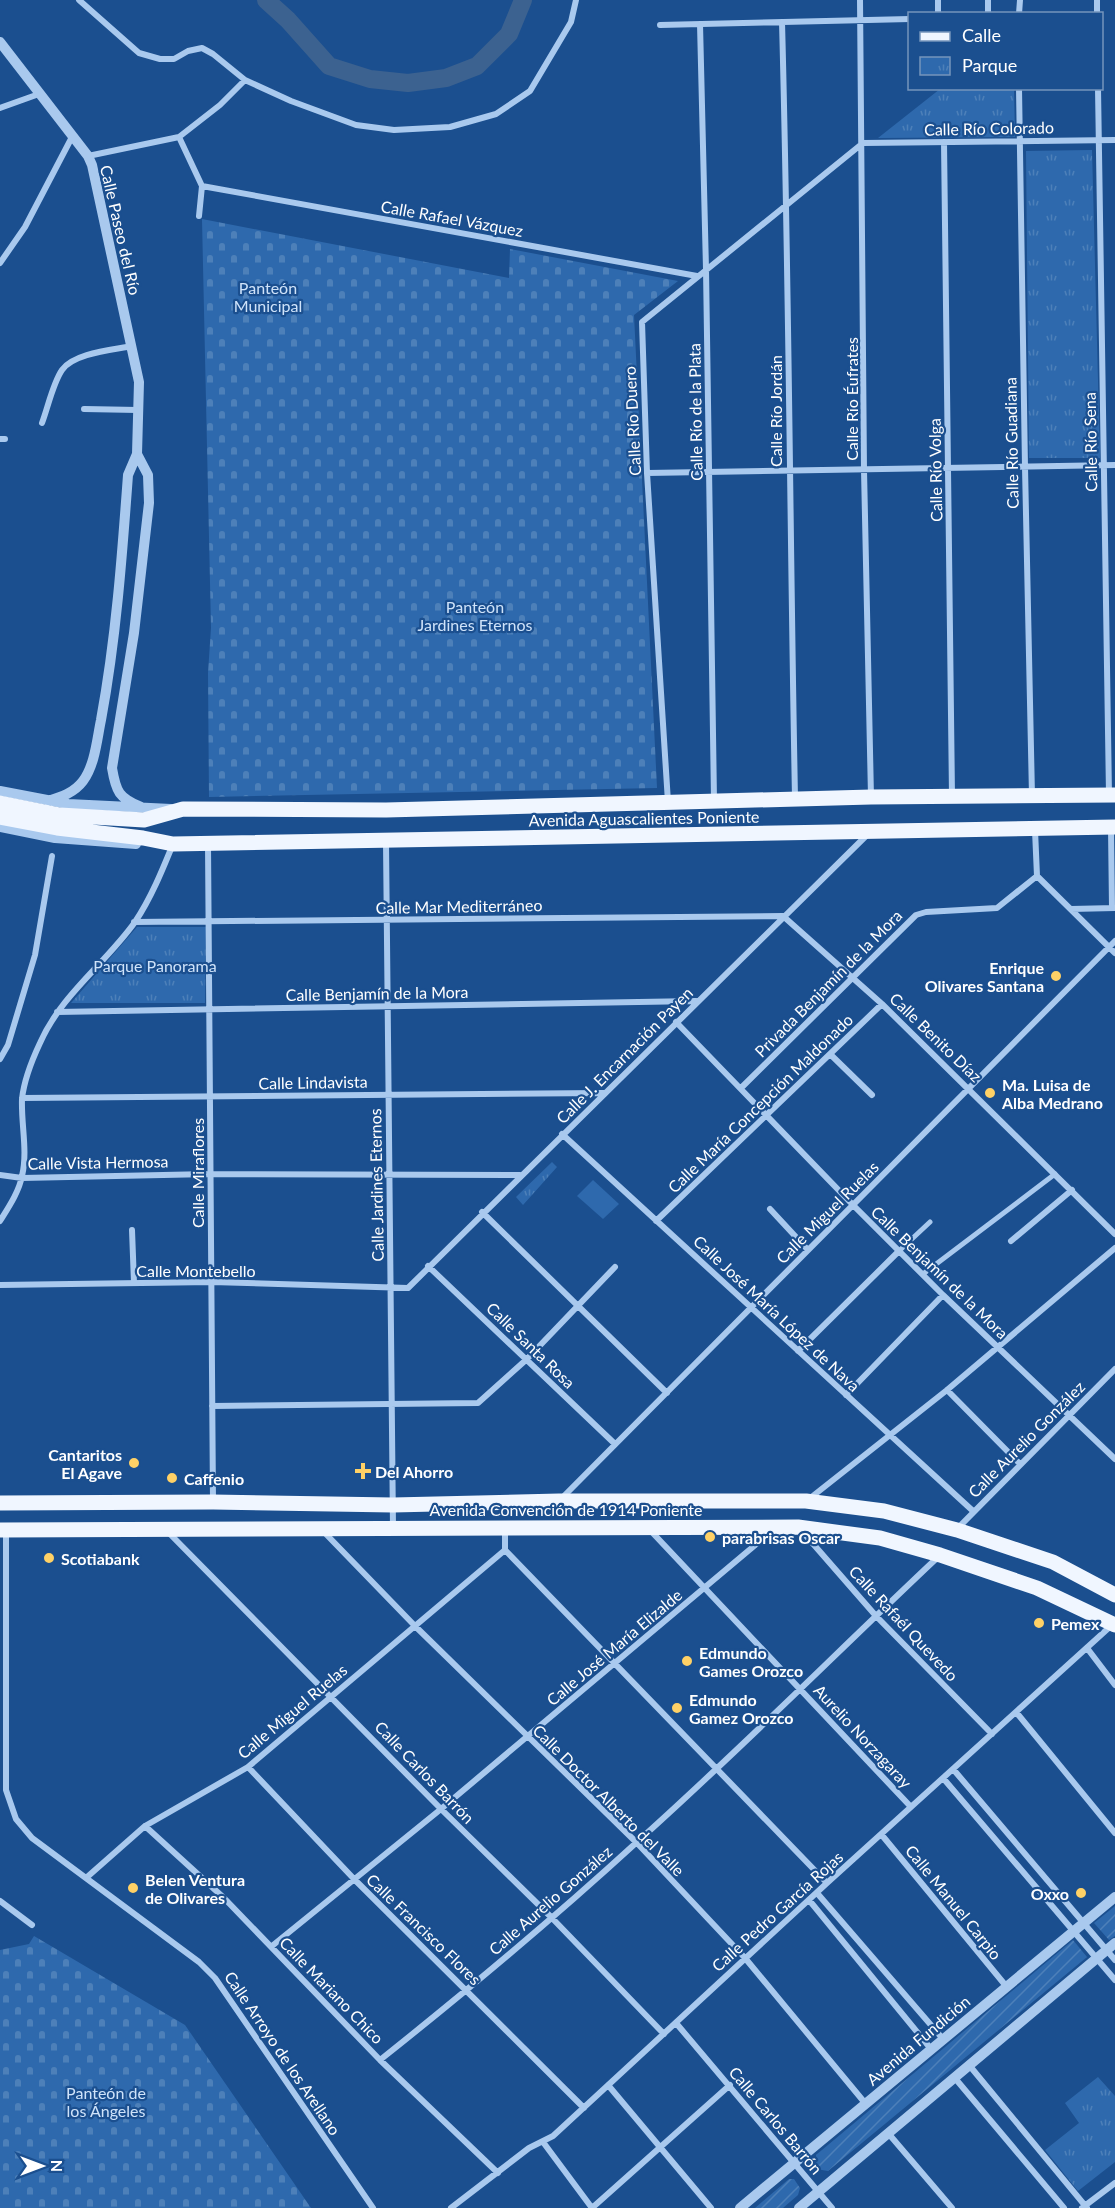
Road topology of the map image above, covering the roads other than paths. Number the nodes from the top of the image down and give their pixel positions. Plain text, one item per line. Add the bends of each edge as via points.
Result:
1 (79, 0) edge
2 (576, 0) edge
3 (860, 0) edge
4 (908, 19) edge
5 (861, 20) junction
6 (782, 22) junction
7 (700, 24) junction
8 (660, 25) dead end
9 (0, 42) edge
10 (245, 80) junction
11 (1019, 90) edge
12 (1098, 90) edge
13 (39, 94) junction
14 (0, 108) edge
15 (72, 137) junction
16 (179, 137) junction
17 (1099, 140) junction
18 (1115, 140) edge
19 (1020, 141) junction
20 (944, 142) junction
21 (863, 143) junction
22 (88, 156) junction
23 (202, 186) junction
24 (787, 204) junction
25 (199, 216) dead end
26 (0, 263) edge
27 (706, 269) junction
28 (697, 276) junction
29 (132, 346) junction
30 (84, 409) dead end
31 (138, 410) junction
32 (42, 423) dead end
33 (137, 454) junction
34 (1115, 465) edge
35 (1104, 466) junction
36 (1024, 467) junction
37 (948, 468) junction
38 (864, 470) junction
39 (789, 471) junction
40 (710, 472) junction
41 (647, 474) junction
42 (0, 791) edge
43 (1112, 795) edge
44 (1032, 796) junction
45 (871, 797) junction
46 (952, 797) junction
47 (795, 799) junction
48 (714, 800) junction
49 (48, 801) junction
50 (668, 802) junction
51 (0, 803) edge
52 (141, 807) junction
53 (183, 809) junction
54 (0, 817) edge
55 (0, 827) edge
56 (1035, 827) junction
57 (1113, 827) edge
58 (872, 831) junction
59 (386, 841) junction
60 (173, 844) junction
61 (208, 844) junction
62 (52, 856) dead end
63 (1037, 876) junction
64 (1114, 908) edge
65 (1071, 909) junction
66 (783, 916) junction
67 (387, 920) junction
68 (209, 921) junction
69 (134, 922) junction
70 (1115, 941) edge
71 (1109, 947) junction
72 (1115, 952) edge
73 (853, 976) junction
74 (697, 1001) junction
75 (882, 1004) junction
76 (388, 1006) junction
77 (209, 1008) junction
78 (57, 1012) junction
79 (676, 1022) junction
80 (830, 1054) junction
81 (0, 1059) edge
82 (741, 1088) junction
83 (969, 1088) junction
84 (604, 1093) junction
85 (389, 1095) junction
86 (872, 1095) dead end
87 (210, 1096) junction
88 (22, 1098) junction
89 (767, 1115) junction
90 (562, 1134) junction
91 (390, 1173) junction
92 (210, 1174) junction
93 (1056, 1174) junction
94 (0, 1175) edge
95 (520, 1175) junction
96 (22, 1178) junction
97 (1072, 1190) junction
98 (853, 1205) junction
99 (770, 1209) dead end
100 (483, 1212) junction
101 (0, 1221) edge
102 (656, 1221) junction
103 (930, 1222) dead end
104 (132, 1230) dead end
105 (1115, 1234) edge
106 (1011, 1242) dead end
107 (1115, 1248) edge
108 (808, 1250) junction
109 (899, 1251) junction
110 (428, 1266) junction
111 (615, 1267) dead end
112 (922, 1274) junction
113 (212, 1282) junction
114 (134, 1283) junction
115 (0, 1285) edge
116 (391, 1287) junction
117 (943, 1295) junction
118 (577, 1307) junction
119 (751, 1308) junction
120 (998, 1347) junction
121 (798, 1351) junction
122 (527, 1359) junction
123 (1115, 1369) edge
124 (947, 1390) junction
125 (666, 1393) junction
126 (846, 1395) junction
127 (392, 1404) junction
128 (213, 1406) junction
129 (1070, 1414) junction
130 (891, 1436) junction
131 (615, 1444) junction
132 (1115, 1459) edge
133 (1020, 1464) junction
134 (559, 1501) junction
135 (806, 1501) junction
136 (213, 1502) junction
137 (0, 1503) edge
138 (393, 1505) junction
139 (973, 1511) junction
140 (646, 1526) junction
141 (778, 1526) junction
142 (798, 1527) junction
143 (320, 1528) junction
144 (393, 1528) junction
145 (505, 1529) junction
146 (3, 1530) edge
147 (166, 1530) junction
148 (957, 1530) junction
149 (506, 1550) junction
150 (940, 1555) junction
151 (705, 1588) junction
152 (1115, 1595) edge
153 (876, 1616) junction
154 (1114, 1624) edge
155 (415, 1626) junction
156 (1087, 1648) junction
157 (615, 1663) junction
158 (1115, 1685) edge
159 (800, 1690) junction
160 (332, 1696) junction
161 (1016, 1712) junction
162 (992, 1734) junction
163 (527, 1737) junction
164 (248, 1767) junction
165 (717, 1769) junction
166 (953, 1769) junction
167 (943, 1778) junction
168 (3, 1791) edge
169 (911, 1807) junction
170 (441, 1809) junction
171 (145, 1826) junction
172 (1115, 1833) edge
173 (881, 1834) junction
174 (637, 1843) junction
175 (86, 1878) junction
176 (356, 1880) junction
177 (827, 1883) junction
178 (817, 1893) junction
179 (1115, 1897) edge
180 (809, 1900) junction
181 (0, 1901) edge
182 (551, 1917) junction
183 (1084, 1923) junction
184 (32, 1925) dead end
185 (1073, 1931) junction
186 (272, 1946) junction
187 (1111, 1947) edge
188 (745, 1958) junction
189 (1097, 1959) junction
190 (1115, 1960) edge
191 (1115, 1980) edge
192 (1006, 1986) junction
193 (468, 1990) junction
194 (676, 2023) junction
195 (664, 2034) junction
196 (943, 2039) junction
197 (931, 2049) junction
198 (380, 2060) junction
199 (969, 2065) junction
200 (954, 2077) junction
201 (608, 2085) junction
202 (730, 2085) junction
203 (865, 2103) junction
204 (584, 2108) junction
205 (888, 2133) junction
206 (543, 2142) junction
207 (661, 2147) junction
208 (795, 2163) junction
209 (498, 2173) junction
210 (1115, 2183) edge
211 (818, 2191) junction
212 (1085, 2207) edge
213 (373, 2208) edge
214 (451, 2208) edge
215 (592, 2208) edge
216 (711, 2208) edge
217 (740, 2208) edge
218 (799, 2208) edge
219 (832, 2208) edge
220 (952, 2208) edge
221 (1064, 2208) edge

1 - 10 street via 140,53 174,59 202,48
2 - 10 street via 571,22 530,91 496,114 450,127 394,130 356,125
3 - 5 street, Calle Río Éufrates
4 - 5 street
5 - 6 street
5 - 21 street, Calle Río Éufrates
6 - 7 street
6 - 24 street, Calle Río Jordán
7 - 8 street
7 - 27 street, Calle Río de la Plata
9 - 13 street, Calle Paseo del Río
10 - 16 street
11 - 19 street, Calle Río Guadiana
12 - 17 street, Calle Río Sena
13 - 14 street
13 - 15 street, Calle Paseo del Río
15 - 22 street, Calle Paseo del Río
15 - 26 street via 25,227
16 - 22 street
16 - 23 street
17 - 18 street, Calle Río Colorado
17 - 19 street, Calle Río Colorado
17 - 35 street, Calle Río Sena
19 - 20 street, Calle Río Colorado
19 - 36 street, Calle Río Guadiana
20 - 21 street, Calle Río Colorado
20 - 37 street, Calle Río Volga
21 - 24 street, Calle Río Duero
21 - 38 street, Calle Río Éufrates
22 - 29 street, Calle Paseo del Río
23 - 25 street
23 - 28 street, Calle Rafael Vázquez
24 - 27 street, Calle Río Duero
24 - 39 street, Calle Río Jordán
27 - 28 street, Calle Río Duero
27 - 40 street, Calle Río de la Plata
28 - 41 street, Calle Río Duero via 642,322
29 - 31 street, Calle Paseo del Río via 139,382
29 - 32 street via 72,361 62,370
30 - 31 street
31 - 33 street, Calle Paseo del Río
33 - 49 street, Calle Paseo del Río via 129,475 107,686 90,766 83,782 68,794
33 - 52 street, Calle Paseo del Río via 148,475 149,503 134,633 112,768 115,785 125,801
34 - 35 street
35 - 36 street
35 - 43 street, Calle Río Sena
36 - 37 street
36 - 44 street, Calle Río Guadiana
37 - 38 street
37 - 46 street, Calle Río Volga
38 - 39 street
38 - 45 street, Calle Río Éufrates
39 - 40 street
39 - 47 street, Calle Río Jordán
40 - 41 street
40 - 48 street, Calle Río de la Plata
41 - 50 street, Calle Río Duero
42 - 49 street, Avenida Aguascalientes Poniente
43 - 44 main road, Avenida Aguascalientes Poniente
44 - 46 main road, Avenida Aguascalientes Poniente
45 - 46 main road, Avenida Aguascalientes Poniente
45 - 47 main road, Avenida Aguascalientes Poniente
47 - 48 main road, Avenida Aguascalientes Poniente
48 - 50 main road, Avenida Aguascalientes Poniente
49 - 52 street, Avenida Aguascalientes Poniente
50 - 53 main road, Avenida Aguascalientes Poniente via 386,810
51 - 53 main road, Avenida Aguascalientes Poniente via 60,815 135,820
52 - 53 street, Avenida Aguascalientes Poniente
54 - 60 main road, Avenida Aguascalientes Poniente
55 - 60 street, Avenida Aguascalientes Poniente via 84,841
56 - 57 main road, Avenida Aguascalientes Poniente
56 - 58 main road, Avenida Aguascalientes Poniente
56 - 63 street
57 - 64 street
58 - 59 main road, Avenida Aguascalientes Poniente
58 - 66 street, Calle J. Encarnación Payen
59 - 61 main road, Avenida Aguascalientes Poniente
59 - 67 street, Calle Jardines Eternos
60 - 61 main road, Avenida Aguascalientes Poniente
60 - 69 street via 155,887
61 - 68 street, Calle Miraflores
62 - 81 street via 35,955 8,1045
63 - 65 street
63 - 73 street, Privada Benjamín de la Mora via 997,908 916,915
64 - 65 street
65 - 71 street
66 - 67 street, Calle Mar Mediterráneo
66 - 73 street, Calle Benito Díaz
66 - 74 street, Calle J. Encarnación Payen
67 - 68 street, Calle Mar Mediterráneo
67 - 76 street, Calle Jardines Eternos
68 - 69 street, Calle Mar Mediterráneo
68 - 77 street, Calle Miraflores
69 - 78 street
70 - 71 street, Calle Miguel Ruelas
71 - 72 street
71 - 83 street, Calle Miguel Ruelas
73 - 75 street, Calle Benito Díaz
73 - 82 street, Privada Benjamín de la Mora
74 - 76 street, Calle Benjamín de la Mora
74 - 79 street, Calle J. Encarnación Payen
75 - 80 street, Calle María Concepción Maldonado
75 - 83 street, Calle Benito Díaz
76 - 77 street, Calle Benjamín de la Mora
76 - 85 street, Calle Jardines Eternos
77 - 78 street, Calle Benjamín de la Mora
77 - 87 street, Calle Miraflores
78 - 88 street via 30,1067
79 - 82 street, Calle Benjamín de la Mora
79 - 84 street, Calle J. Encarnación Payen
80 - 86 street
80 - 89 street, Calle María Concepción Maldonado
82 - 89 street, Calle Benjamín de la Mora
83 - 93 street, Calle Benito Díaz
83 - 98 street, Calle Miguel Ruelas
84 - 85 street, Calle Lindavista
84 - 90 street, Calle J. Encarnación Payen
85 - 87 street, Calle Lindavista
85 - 91 street, Calle Jardines Eternos
87 - 88 street, Calle Lindavista
87 - 92 street, Calle Miraflores
88 - 96 street
89 - 98 street, Calle Benjamín de la Mora
89 - 102 street, Calle María Concepción Maldonado
90 - 95 street, Calle J. Encarnación Payen
90 - 102 street, Calle José María López de Nava
91 - 92 street, Calle Vista Hermosa
91 - 95 street, Calle Vista Hermosa
91 - 116 street, Calle Jardines Eternos
92 - 96 street, Calle Vista Hermosa
92 - 113 street, Calle Miraflores
93 - 97 street, Calle Benito Díaz
93 - 112 street
94 - 96 street, Calle Vista Hermosa
95 - 100 street, Calle J. Encarnación Payen
96 - 101 street
97 - 105 street, Calle Benito Díaz
97 - 106 street
98 - 108 street, Calle Miguel Ruelas
98 - 109 street, Calle Benjamín de la Mora
99 - 108 street
100 - 110 street, Calle J. Encarnación Payen
100 - 118 street
102 - 119 street, Calle José María López de Nava
103 - 109 street
104 - 114 street
107 - 120 street
108 - 119 street, Calle Miguel Ruelas
109 - 112 street, Calle Benjamín de la Mora
109 - 121 street
110 - 116 street, Calle J. Encarnación Payen via 408,1288
110 - 122 street, Calle Santa Rosa
111 - 118 street
112 - 117 street, Calle Benjamín de la Mora
113 - 114 street, Calle Montebello
113 - 116 street, Calle Montebello
113 - 128 street, Calle Miraflores
114 - 115 street, Calle Montebello
116 - 127 street, Calle Jardines Eternos
117 - 120 street, Calle Benjamín de la Mora
117 - 126 street
118 - 122 street
118 - 125 street
119 - 121 street, Calle José María López de Nava
119 - 125 street, Calle Miguel Ruelas
120 - 124 street
120 - 129 street, Calle Benjamín de la Mora
121 - 126 street, Calle José María López de Nava
122 - 127 street via 478,1403
122 - 131 street, Calle Santa Rosa
123 - 129 street, Calle Aurelio González
124 - 130 street
124 - 133 street
125 - 131 street, Calle Miguel Ruelas
126 - 130 street, Calle José María López de Nava
127 - 128 street
127 - 138 street, Calle Jardines Eternos
128 - 136 street, Calle Miraflores
129 - 132 street, Calle Benjamín de la Mora
129 - 133 street, Calle Aurelio González
130 - 135 street
130 - 139 street, Calle José María López de Nava
131 - 134 street, Calle Miguel Ruelas
133 - 139 street, Calle Aurelio González
134 - 135 main road, Avenida Convención de 1914 Poniente
134 - 138 main road, Avenida Convención de 1914 Poniente
135 - 148 main road, Avenida Convención de 1914 Poniente via 885,1511
136 - 137 main road, Avenida Convención de 1914 Poniente
136 - 138 main road, Avenida Convención de 1914 Poniente
138 - 144 street, Calle Jardines Eternos
139 - 148 street, Calle Aurelio González
140 - 141 main road, Avenida Convención de 1914 Poniente
140 - 145 main road, Avenida Convención de 1914 Poniente
140 - 151 street, Aurelio Norzagaray
141 - 142 main road, Avenida Convención de 1914 Poniente
141 - 151 street, Calle José María Elizalde
142 - 150 main road, Avenida Convención de 1914 Poniente via 880,1538
142 - 153 street, Calle Rafaél Quevedo
143 - 144 main road, Avenida Convención de 1914 Poniente
143 - 147 main road, Avenida Convención de 1914 Poniente
143 - 155 street, Calle Doctor Alberto del Valle
144 - 145 main road, Avenida Convención de 1914 Poniente
145 - 149 street
146 - 147 main road, Avenida Convención de 1914 Poniente
146 - 168 street, Calle Arroyo de los Arellano
147 - 160 street, Calle Carlos Barrón
148 - 152 main road, Avenida Convención de 1914 Poniente via 1053,1562
149 - 155 street, Calle Miguel Ruelas
149 - 157 street
150 - 153 street, Calle Aurelio González
150 - 154 main road, Avenida Convención de 1914 Poniente via 1036,1588
151 - 157 street, Calle José María Elizalde
151 - 159 street, Aurelio Norzagaray
153 - 159 street, Calle Aurelio González
153 - 162 street, Calle Rafaél Quevedo
154 - 156 street, Calle Pedro García Rojas
155 - 160 street, Calle Miguel Ruelas
155 - 163 street, Calle Doctor Alberto del Valle
156 - 158 street
156 - 161 street, Calle Pedro García Rojas
157 - 163 street, Calle José María Elizalde
157 - 165 street
159 - 165 street, Calle Aurelio González
159 - 169 street, Aurelio Norzagaray
160 - 164 street, Calle Miguel Ruelas
160 - 170 street, Calle Carlos Barrón
161 - 162 street, Calle Pedro García Rojas
161 - 172 street
162 - 166 street, Calle Pedro García Rojas
163 - 170 street, Calle José María Elizalde
163 - 174 street, Calle Doctor Alberto del Valle
164 - 171 street, Calle Miguel Ruelas
164 - 176 street, Calle Francisco Flores
165 - 174 street, Calle Aurelio González
165 - 177 street
166 - 167 street, Calle Pedro García Rojas
166 - 183 street
167 - 169 street, Calle Pedro García Rojas
167 - 185 street
168 - 175 street, Calle Arroyo de los Arellano via 21,1827
169 - 173 street, Calle Pedro García Rojas
170 - 176 street, Calle José María Elizalde
170 - 182 street, Calle Carlos Barrón
171 - 175 street, Calle Miguel Ruelas
171 - 186 street, Calle Mariano Chico
173 - 177 street, Calle Pedro García Rojas
173 - 192 street, Calle Manuel Carpio
174 - 182 street, Calle Aurelio González
174 - 188 street, Calle Doctor Alberto del Valle
175 - 213 street, Calle Arroyo de los Arellano via 215,1978
176 - 186 street, Calle José María Elizalde
176 - 193 street, Calle Francisco Flores
177 - 178 street, Calle Pedro García Rojas
178 - 180 street, Calle Pedro García Rojas
178 - 196 street
179 - 183 street, Avenida Fundición
180 - 188 street, Calle Pedro García Rojas
180 - 197 street
181 - 184 street
182 - 193 street, Calle Aurelio González
182 - 195 street, Calle Carlos Barrón
183 - 185 street, Avenida Fundición
183 - 187 street
185 - 189 street
185 - 192 street, Avenida Fundición
186 - 198 street, Calle Mariano Chico
187 - 189 street
187 - 190 street
188 - 194 street, Calle Pedro García Rojas
188 - 203 street, Calle Doctor Alberto del Valle
189 - 191 street
189 - 199 street
192 - 196 street, Avenida Fundición
193 - 198 street, Calle Aurelio González
193 - 204 street, Calle Francisco Flores
194 - 195 street, Calle Pedro García Rojas
194 - 202 street, Calle Carlos Barrón
195 - 201 street, Calle Pedro García Rojas
196 - 197 street, Avenida Fundición
197 - 203 street, Avenida Fundición
198 - 209 street, Calle Mariano Chico
199 - 200 street
199 - 212 street
200 - 205 street
200 - 221 street
201 - 204 street, Calle Pedro García Rojas
201 - 207 street
202 - 207 street
202 - 208 street, Calle Carlos Barrón
203 - 208 street, Avenida Fundición
204 - 206 street, Calle Pedro García Rojas
205 - 211 street
205 - 220 street
206 - 209 street, Calle Pedro García Rojas
206 - 215 street
207 - 215 street
207 - 216 street
208 - 211 street, Calle Carlos Barrón
208 - 217 street, Avenida Fundición
209 - 214 street, Calle Pedro García Rojas
210 - 212 street
211 - 218 street
211 - 219 street, Calle Carlos Barrón

